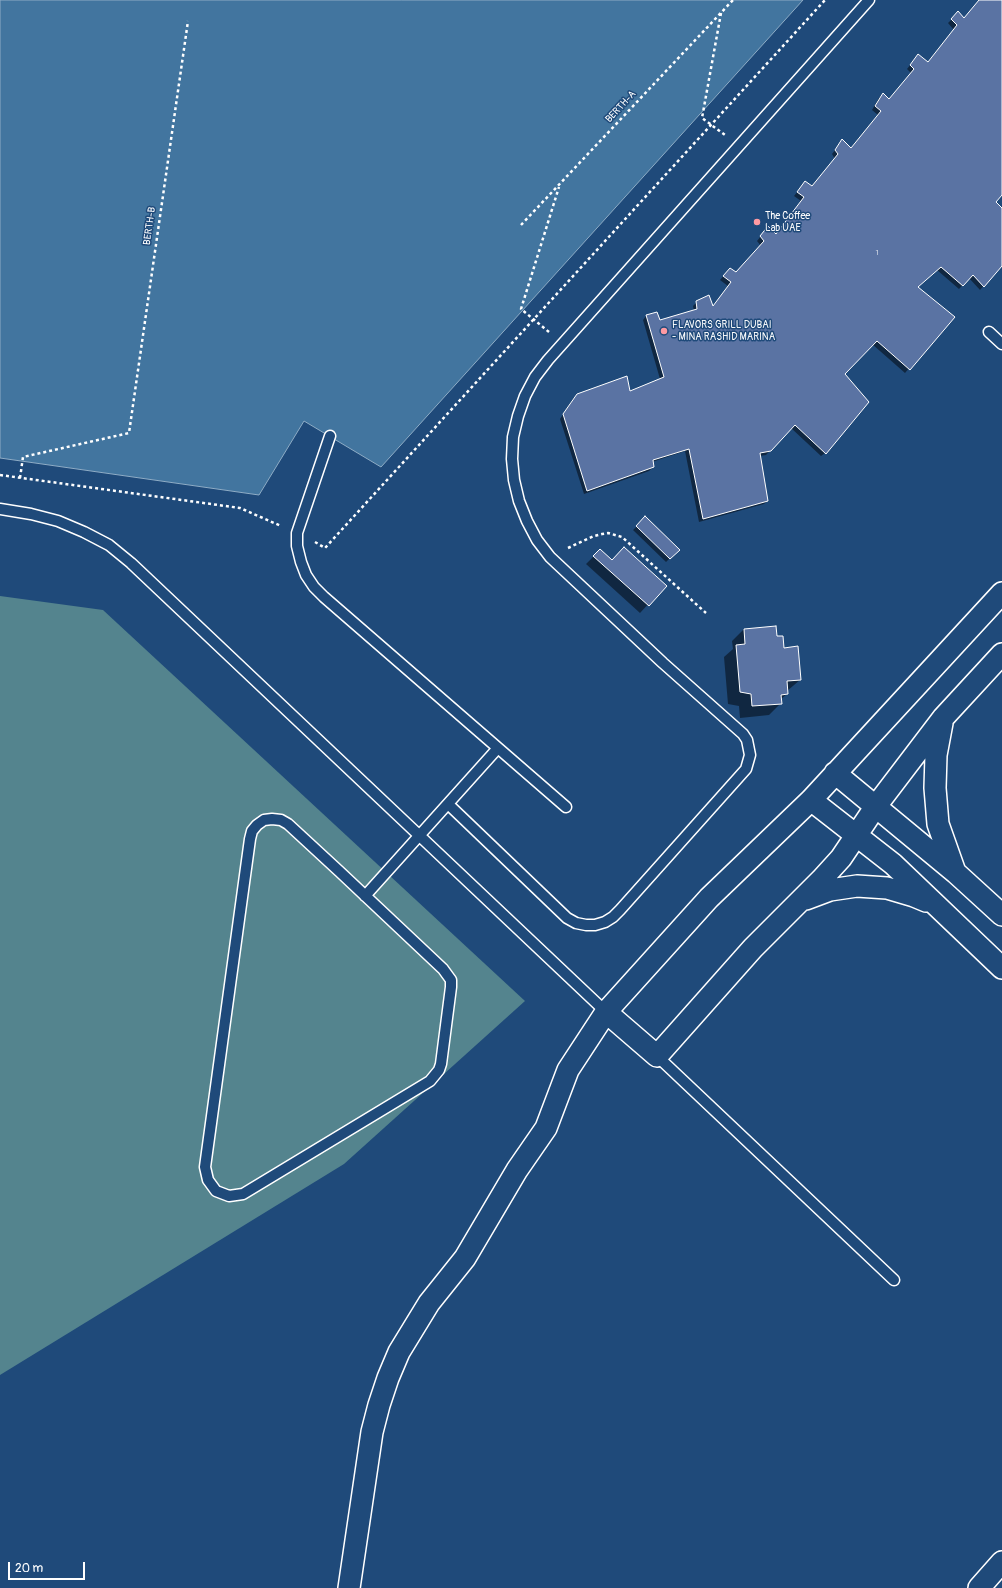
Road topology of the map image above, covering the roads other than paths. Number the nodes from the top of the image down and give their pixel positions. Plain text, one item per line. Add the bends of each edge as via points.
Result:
1 (869, 0) edge
2 (989, 332) dead end
3 (1002, 344) edge
4 (330, 436) dead end
5 (0, 510) edge
6 (1002, 593) edge
7 (1002, 654) edge
8 (943, 718) junction
9 (498, 748) junction
10 (836, 773) junction
11 (811, 800) junction
12 (448, 804) junction
13 (876, 806) junction
14 (566, 807) dead end
15 (420, 835) junction
16 (857, 836) junction
17 (956, 873) junction
18 (365, 896) junction
19 (801, 900) junction
20 (939, 908) junction
21 (1002, 915) edge
22 (1002, 968) edge
23 (606, 1012) junction
24 (657, 1056) junction
25 (894, 1280) dead end
26 (1002, 1562) edge
27 (348, 1588) edge
28 (979, 1588) edge

1 - 12 lane via 535,377 525,396 513,437 514,480 519,501 537,540 550,557 743,734 750,755 746,769 620,910 605,922 595,925 576,923 567,918
2 - 3 lane
4 - 9 lane via 297,533 297,546 306,575 314,587
5 - 15 lane via 58,521 109,545
6 - 10 street
7 - 8 street
8 - 13 street
8 - 17 street via 936,755 938,824
9 - 12 lane
9 - 14 lane
10 - 11 street
10 - 13 street
11 - 16 street
11 - 23 street via 709,898
12 - 15 lane
13 - 16 street
13 - 17 street
15 - 18 lane
15 - 23 lane
16 - 19 street via 841,858
16 - 20 street via 893,864
17 - 21 street
18 - 18 lane via 288,824 281,820 264,820 252,831 205,1167 208,1180 216,1191 229,1196 243,1194 430,1081 438,1070 452,987 450,980 443,969
19 - 20 street via 830,890 857,886 887,888 914,896
19 - 24 street via 753,948
20 - 22 street
23 - 24 street
23 - 27 street via 568,1070 546,1128 517,1170 465,1258 425,1309 396,1358 372,1432
24 - 25 lane
26 - 28 street

